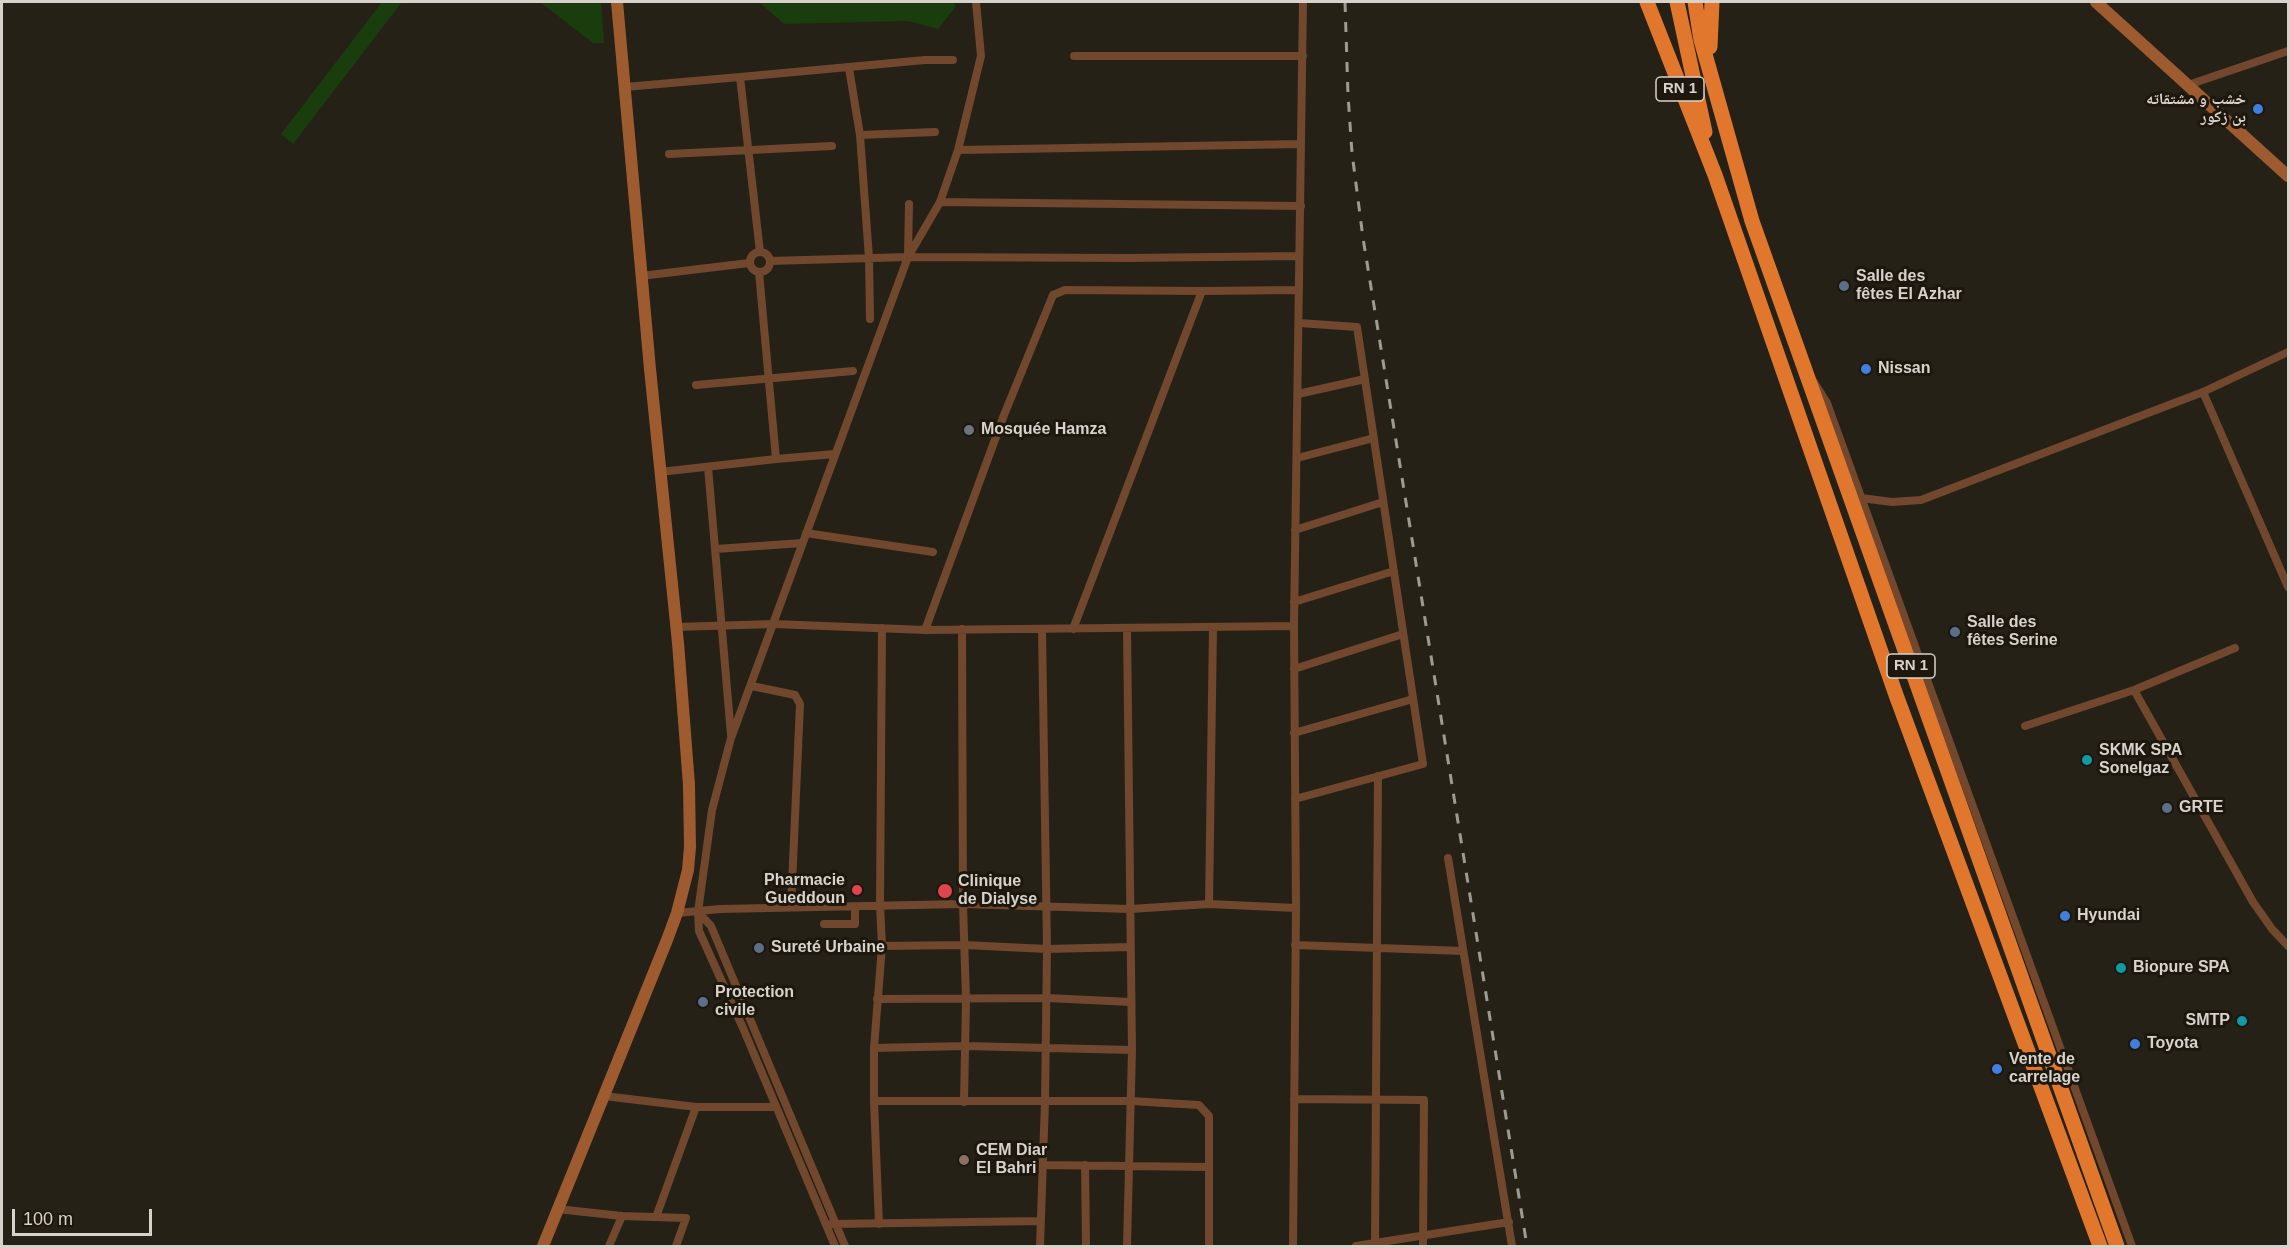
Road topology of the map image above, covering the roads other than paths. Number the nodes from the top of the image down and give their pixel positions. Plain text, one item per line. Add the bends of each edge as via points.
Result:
1 (617, 2) edge
2 (976, 2) edge
3 (1303, 2) edge
4 (1647, 2) edge
5 (1677, 2) edge
6 (1695, 2) edge
7 (1712, 2) edge
8 (2096, 2) edge
9 (2289, 51) edge
10 (1074, 56) dead end
11 (1303, 57) junction
12 (953, 60) dead end
13 (849, 68) junction
14 (740, 77) junction
15 (2188, 85) junction
16 (625, 87) junction
17 (1716, 95) junction
18 (935, 132) dead end
19 (860, 135) junction
20 (1301, 144) junction
21 (832, 146) dead end
22 (958, 150) junction
23 (749, 151) junction
24 (669, 154) dead end
25 (1715, 176) junction
26 (2289, 176) edge
27 (940, 202) junction
28 (909, 204) dead end
29 (1301, 206) junction
30 (760, 252) junction
31 (909, 256) junction
32 (1299, 256) junction
33 (869, 258) junction
34 (770, 261) junction
35 (749, 262) junction
36 (759, 272) junction
37 (641, 276) junction
38 (1299, 290) junction
39 (1202, 291) junction
40 (870, 319) dead end
41 (1299, 323) junction
42 (2289, 352) edge
43 (1805, 369) junction
44 (853, 370) dead end
45 (768, 379) junction
46 (1365, 379) junction
47 (696, 385) dead end
48 (2203, 392) junction
49 (1298, 394) junction
50 (1374, 438) junction
51 (834, 454) junction
52 (1297, 458) junction
53 (776, 459) junction
54 (708, 467) junction
55 (660, 472) junction
56 (1861, 498) junction
57 (1383, 502) junction
58 (1295, 530) junction
59 (806, 533) junction
60 (802, 543) junction
61 (716, 549) junction
62 (933, 552) dead end
63 (1394, 571) junction
64 (2289, 587) edge
65 (1294, 602) junction
66 (774, 624) junction
67 (723, 626) junction
68 (1294, 626) junction
69 (676, 627) junction
70 (1213, 627) junction
71 (882, 628) junction
72 (962, 629) junction
73 (1042, 629) junction
74 (1073, 629) junction
75 (1126, 629) junction
76 (925, 630) junction
77 (1403, 634) junction
78 (2235, 648) dead end
79 (1294, 669) junction
80 (752, 686) junction
81 (2134, 690) junction
82 (1413, 699) junction
83 (2025, 726) dead end
84 (1294, 733) junction
85 (731, 738) junction
86 (1378, 776) junction
87 (1295, 799) junction
88 (1448, 858) dead end
89 (963, 904) junction
90 (1209, 904) junction
91 (880, 905) junction
92 (791, 907) junction
93 (855, 907) junction
94 (1047, 908) junction
95 (1296, 908) junction
96 (1130, 909) junction
97 (698, 912) junction
98 (677, 913) junction
99 (824, 924) dead end
100 (964, 945) junction
101 (1295, 945) junction
102 (882, 946) junction
103 (2289, 946) edge
104 (1131, 947) junction
105 (1047, 949) junction
106 (1377, 949) junction
107 (1463, 951) junction
108 (1047, 998) junction
109 (877, 999) junction
110 (966, 999) junction
111 (1131, 1002) junction
112 (965, 1046) junction
113 (874, 1048) junction
114 (1046, 1049) junction
115 (1132, 1050) junction
116 (604, 1096) junction
117 (1377, 1098) junction
118 (1294, 1099) junction
119 (874, 1101) junction
120 (1131, 1101) junction
121 (964, 1102) junction
122 (1046, 1102) junction
123 (696, 1107) junction
124 (776, 1107) junction
125 (1043, 1165) junction
126 (1085, 1165) junction
127 (1129, 1165) junction
128 (1209, 1167) junction
129 (557, 1209) junction
130 (622, 1216) junction
131 (656, 1217) junction
132 (1041, 1221) junction
133 (1509, 1222) junction
134 (825, 1223) junction
135 (879, 1224) junction
136 (836, 1225) junction
137 (1422, 1242) edge
138 (1375, 1245) edge
139 (543, 1246) edge
140 (609, 1246) edge
141 (676, 1246) edge
142 (835, 1246) edge
143 (845, 1246) edge
144 (1040, 1246) edge
145 (1086, 1246) edge
146 (1127, 1246) edge
147 (1209, 1246) edge
148 (1293, 1246) edge
149 (1356, 1246) edge
150 (1512, 1246) edge
151 (2100, 1246) edge
152 (2117, 1246) edge
153 (2132, 1246) edge

1 - 16 street
2 - 22 street via 981,56
3 - 11 street
4 - 25 highway, RN 1
5 - 25 highway
6 - 17 highway
7 - 17 highway, RN 1 via 1710,46
8 - 15 street
9 - 15 street
10 - 11 street
11 - 20 street
12 - 13 street
13 - 14 street
13 - 19 street
14 - 16 street
14 - 23 street
15 - 26 street
16 - 37 street
17 - 43 highway, RN 1 via 1752,221
18 - 19 street
19 - 33 street
20 - 22 street
20 - 29 street
21 - 23 street
22 - 27 street
23 - 24 street
23 - 30 street
25 - 151 highway, RN 1 via 1896,695
27 - 29 street
27 - 31 street
28 - 31 street
29 - 32 street
30 - 34 street
30 - 35 street via 751,256
31 - 32 street
31 - 33 street
31 - 51 street
32 - 38 street
33 - 34 street
33 - 40 street
34 - 36 street via 765,271
35 - 36 street
35 - 37 street
36 - 45 street
37 - 55 street
38 - 39 street
38 - 41 street
39 - 74 street
39 - 76 street via 1065,290 1053,295
41 - 46 street via 1357,327
41 - 49 street
42 - 48 street
43 - 56 street via 1827,403
43 - 152 highway, RN 1
44 - 45 street
45 - 47 street
45 - 53 street
46 - 49 street
46 - 50 street
48 - 56 street via 1921,500
48 - 64 street
49 - 52 street
50 - 52 street
50 - 57 street
51 - 53 street
51 - 59 street
52 - 58 street
53 - 54 street
54 - 55 street
54 - 61 street
55 - 69 street
56 - 153 street
57 - 58 street
57 - 63 street
58 - 65 street
59 - 60 street
59 - 62 street
60 - 61 street
60 - 66 street
61 - 67 street
63 - 65 street
63 - 77 street
65 - 68 street
66 - 67 street
66 - 71 street
66 - 80 street
67 - 69 street
67 - 85 street
68 - 70 street
68 - 79 street
69 - 98 street via 690,847
70 - 75 street
70 - 90 street
71 - 76 street
71 - 91 street
72 - 73 street
72 - 76 street
72 - 89 street
73 - 74 street
73 - 94 street
74 - 75 street
75 - 96 street
77 - 79 street
77 - 82 street
78 - 81 street
79 - 84 street
80 - 85 street
80 - 92 street via 795,695 800,704
81 - 83 street
81 - 103 street via 2253,902
82 - 84 street
82 - 86 street via 1423,764
84 - 87 street
85 - 97 street via 712,810
86 - 87 street
86 - 106 street
87 - 95 street
88 - 107 street
89 - 91 street
89 - 94 street
89 - 100 street
90 - 95 street
90 - 96 street
91 - 93 street
91 - 102 street
92 - 93 street
92 - 97 street
93 - 99 street via 855,924
94 - 96 street
94 - 105 street
95 - 101 street
96 - 104 street
97 - 98 street
97 - 124 street via 699,931
97 - 136 street via 711,926
98 - 116 street
100 - 102 street
100 - 105 street
100 - 110 street
101 - 106 street
101 - 118 street
102 - 109 street
104 - 105 street
104 - 111 street
105 - 108 street
106 - 107 street
106 - 117 street
107 - 133 street
108 - 110 street
108 - 111 street
108 - 114 street
109 - 110 street
109 - 113 street
110 - 112 street
111 - 115 street
112 - 113 street
112 - 114 street
112 - 121 street
113 - 119 street
114 - 115 street
114 - 122 street
115 - 120 street
116 - 123 street
116 - 129 street
117 - 118 street
117 - 137 street via 1424,1100
117 - 138 street
118 - 148 street
119 - 121 street
119 - 135 street
120 - 122 street
120 - 127 street
120 - 128 street via 1199,1105 1209,1116
121 - 122 street
122 - 125 street
123 - 124 street
123 - 131 street
124 - 134 street
125 - 126 street
125 - 132 street
126 - 127 street
126 - 145 street
127 - 128 street
127 - 146 street
128 - 147 street
129 - 130 street
129 - 139 street
130 - 131 street
130 - 140 street
131 - 141 street via 686,1218
132 - 135 street
132 - 144 street
133 - 137 street
133 - 150 street
134 - 136 street
134 - 142 street
135 - 136 street
136 - 143 street
137 - 138 street
138 - 149 street

